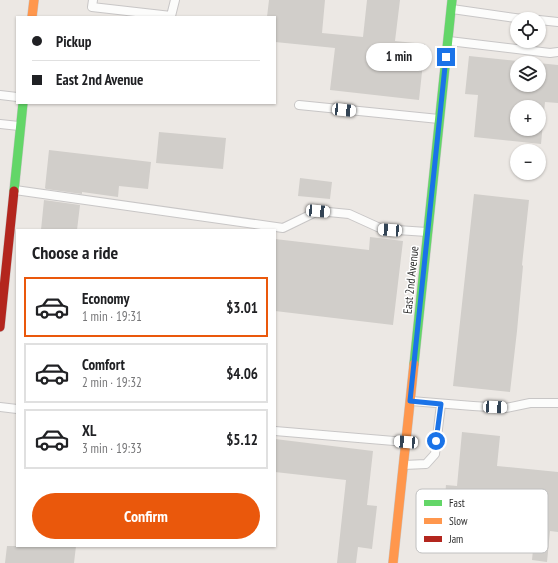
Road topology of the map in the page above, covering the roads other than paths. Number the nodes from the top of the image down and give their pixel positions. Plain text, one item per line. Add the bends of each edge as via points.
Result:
1 (34, 0) edge
2 (93, 0) edge
3 (175, 0) edge
4 (452, 4) edge
5 (32, 16) edge
6 (510, 17) edge
7 (546, 21) edge
8 (558, 22) edge
9 (448, 41) junction
10 (558, 52) edge
11 (0, 95) edge
12 (16, 97) edge
13 (23, 104) edge
14 (299, 105) dead end
15 (440, 119) junction
16 (0, 124) edge
17 (20, 126) junction
18 (14, 190) junction
19 (428, 232) junction
20 (0, 326) edge
21 (410, 401) junction
22 (558, 402) edge
23 (441, 404) junction
24 (0, 407) edge
25 (16, 409) edge
26 (276, 431) edge
27 (406, 442) junction
28 (404, 465) junction
29 (394, 563) edge

1 - 5 street
2 - 3 lane via 92,7 171,16
4 - 6 lane
4 - 9 street, East 2nd Avenue
7 - 8 lane
9 - 10 lane
9 - 15 street, East 2nd Avenue
11 - 12 lane
13 - 17 street
14 - 15 lane
15 - 19 street, East 2nd Avenue
16 - 17 lane
17 - 18 street
18 - 19 lane via 283,228 318,211 348,214 382,229
18 - 20 street
19 - 21 street, East 2nd Avenue
21 - 23 lane
21 - 27 street, East 2nd Avenue
22 - 23 lane via 530,403 506,408
23 - 28 lane via 435,454 426,464
24 - 25 lane
26 - 27 lane
27 - 28 street, East 2nd Avenue
28 - 29 street, East 2nd Avenue

